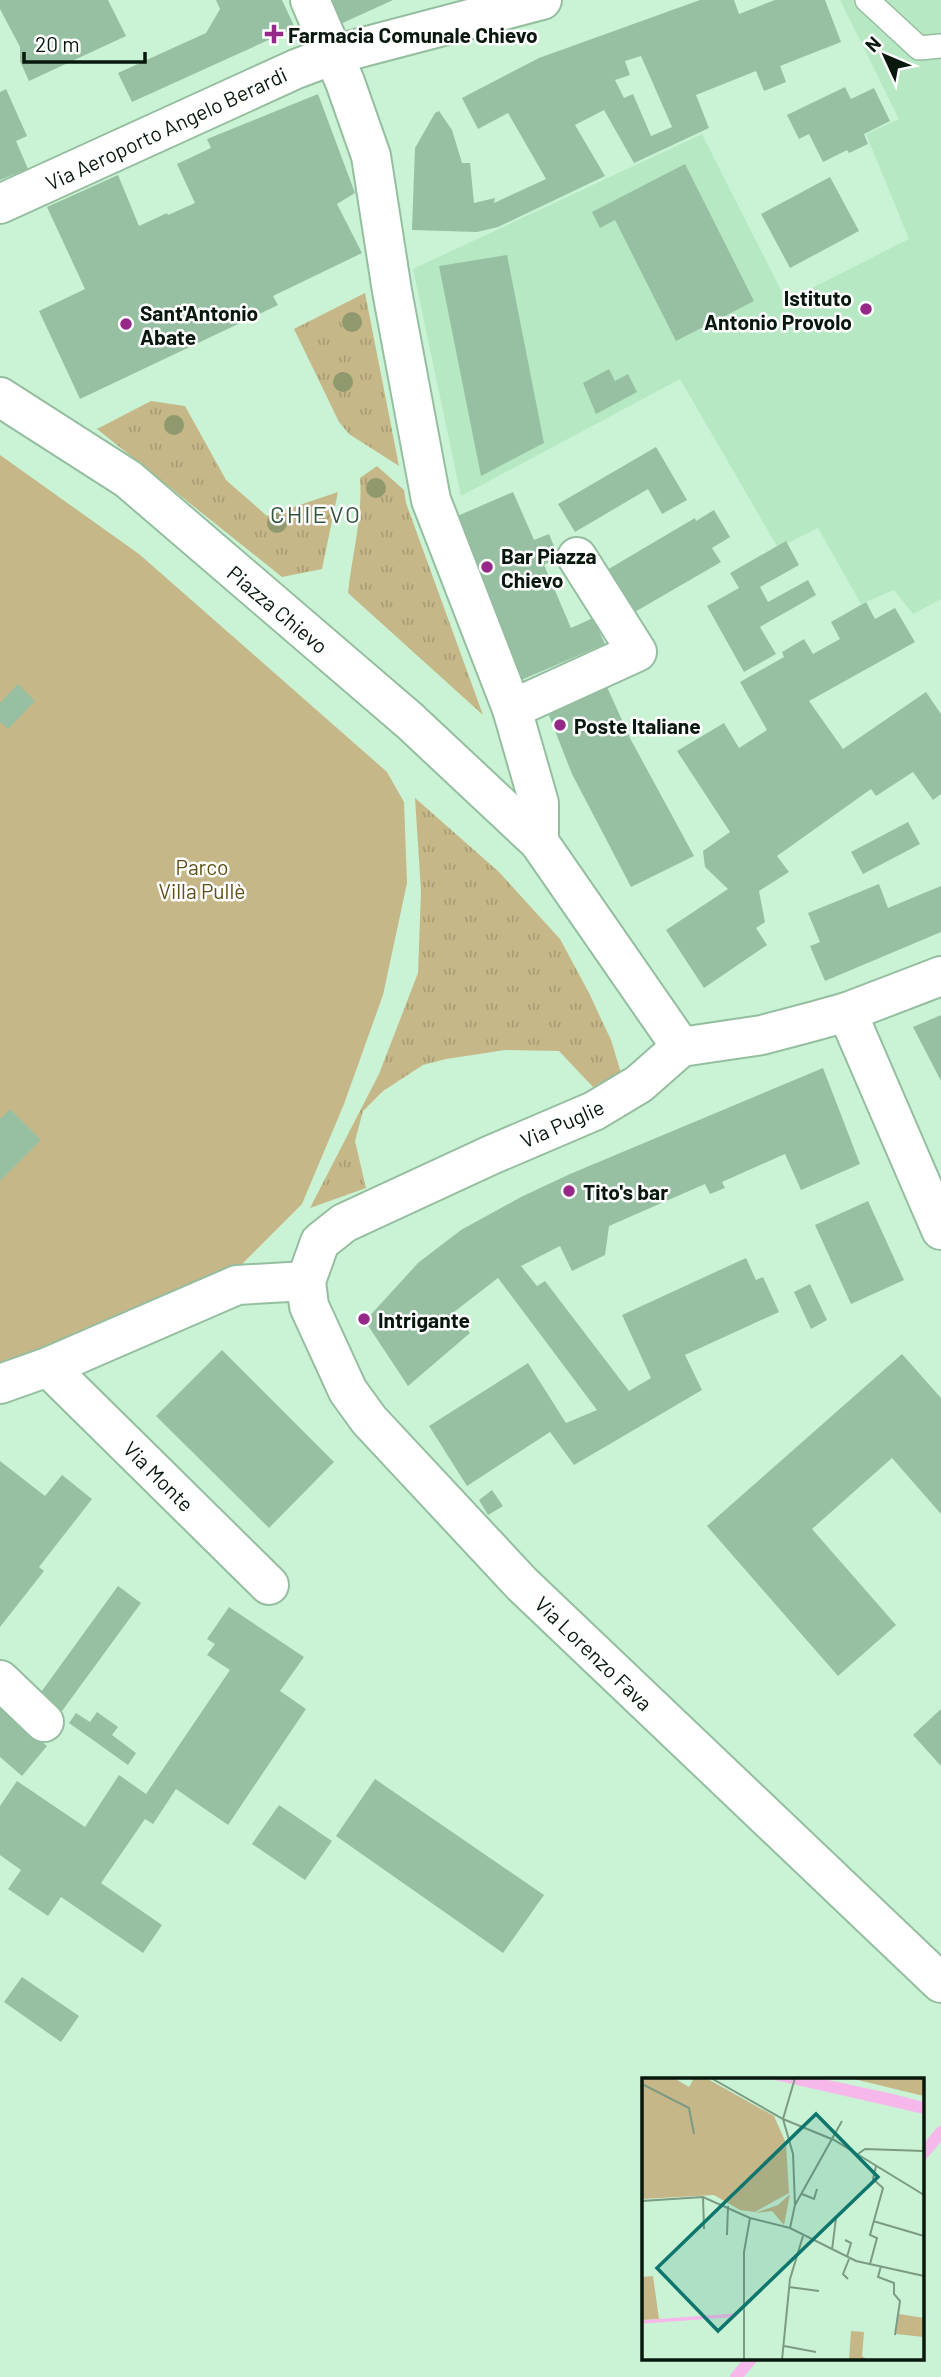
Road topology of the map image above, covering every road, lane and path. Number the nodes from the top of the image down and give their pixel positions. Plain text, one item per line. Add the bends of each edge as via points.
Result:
1 (310, 0) edge
2 (542, 0) edge
3 (867, 0) edge
4 (941, 46) edge
5 (333, 55) junction
6 (0, 204) edge
7 (0, 397) edge
8 (578, 557) dead end
9 (512, 709) junction
10 (539, 842) junction
11 (941, 976) edge
12 (847, 1012) junction
13 (681, 1047) junction
14 (941, 1230) edge
15 (306, 1282) junction
16 (48, 1367) junction
17 (0, 1384) edge
18 (269, 1586) dead end
19 (0, 1679) edge
20 (44, 1722) dead end
21 (941, 1983) edge

1 - 5 street
2 - 5 street, Via Aeroporto Angelo Berardi
3 - 4 lane via 919,48
5 - 6 street, Via Aeroporto Angelo Berardi
5 - 9 street via 371,156 431,500
7 - 10 street, Piazza Chievo via 128,479 410,721
8 - 9 street via 636,652
9 - 10 street via 539,803
10 - 13 street, Piazza Chievo
11 - 12 street
12 - 13 street via 762,1035
12 - 14 street
13 - 15 street, Via Puglie via 639,1084 594,1111 344,1223 320,1242
15 - 16 street via 237,1285
15 - 21 street, Via Lorenzo Fava via 309,1306 322,1338 348,1391 369,1420 522,1584
16 - 17 street
16 - 18 street, Via Monte
19 - 20 street

